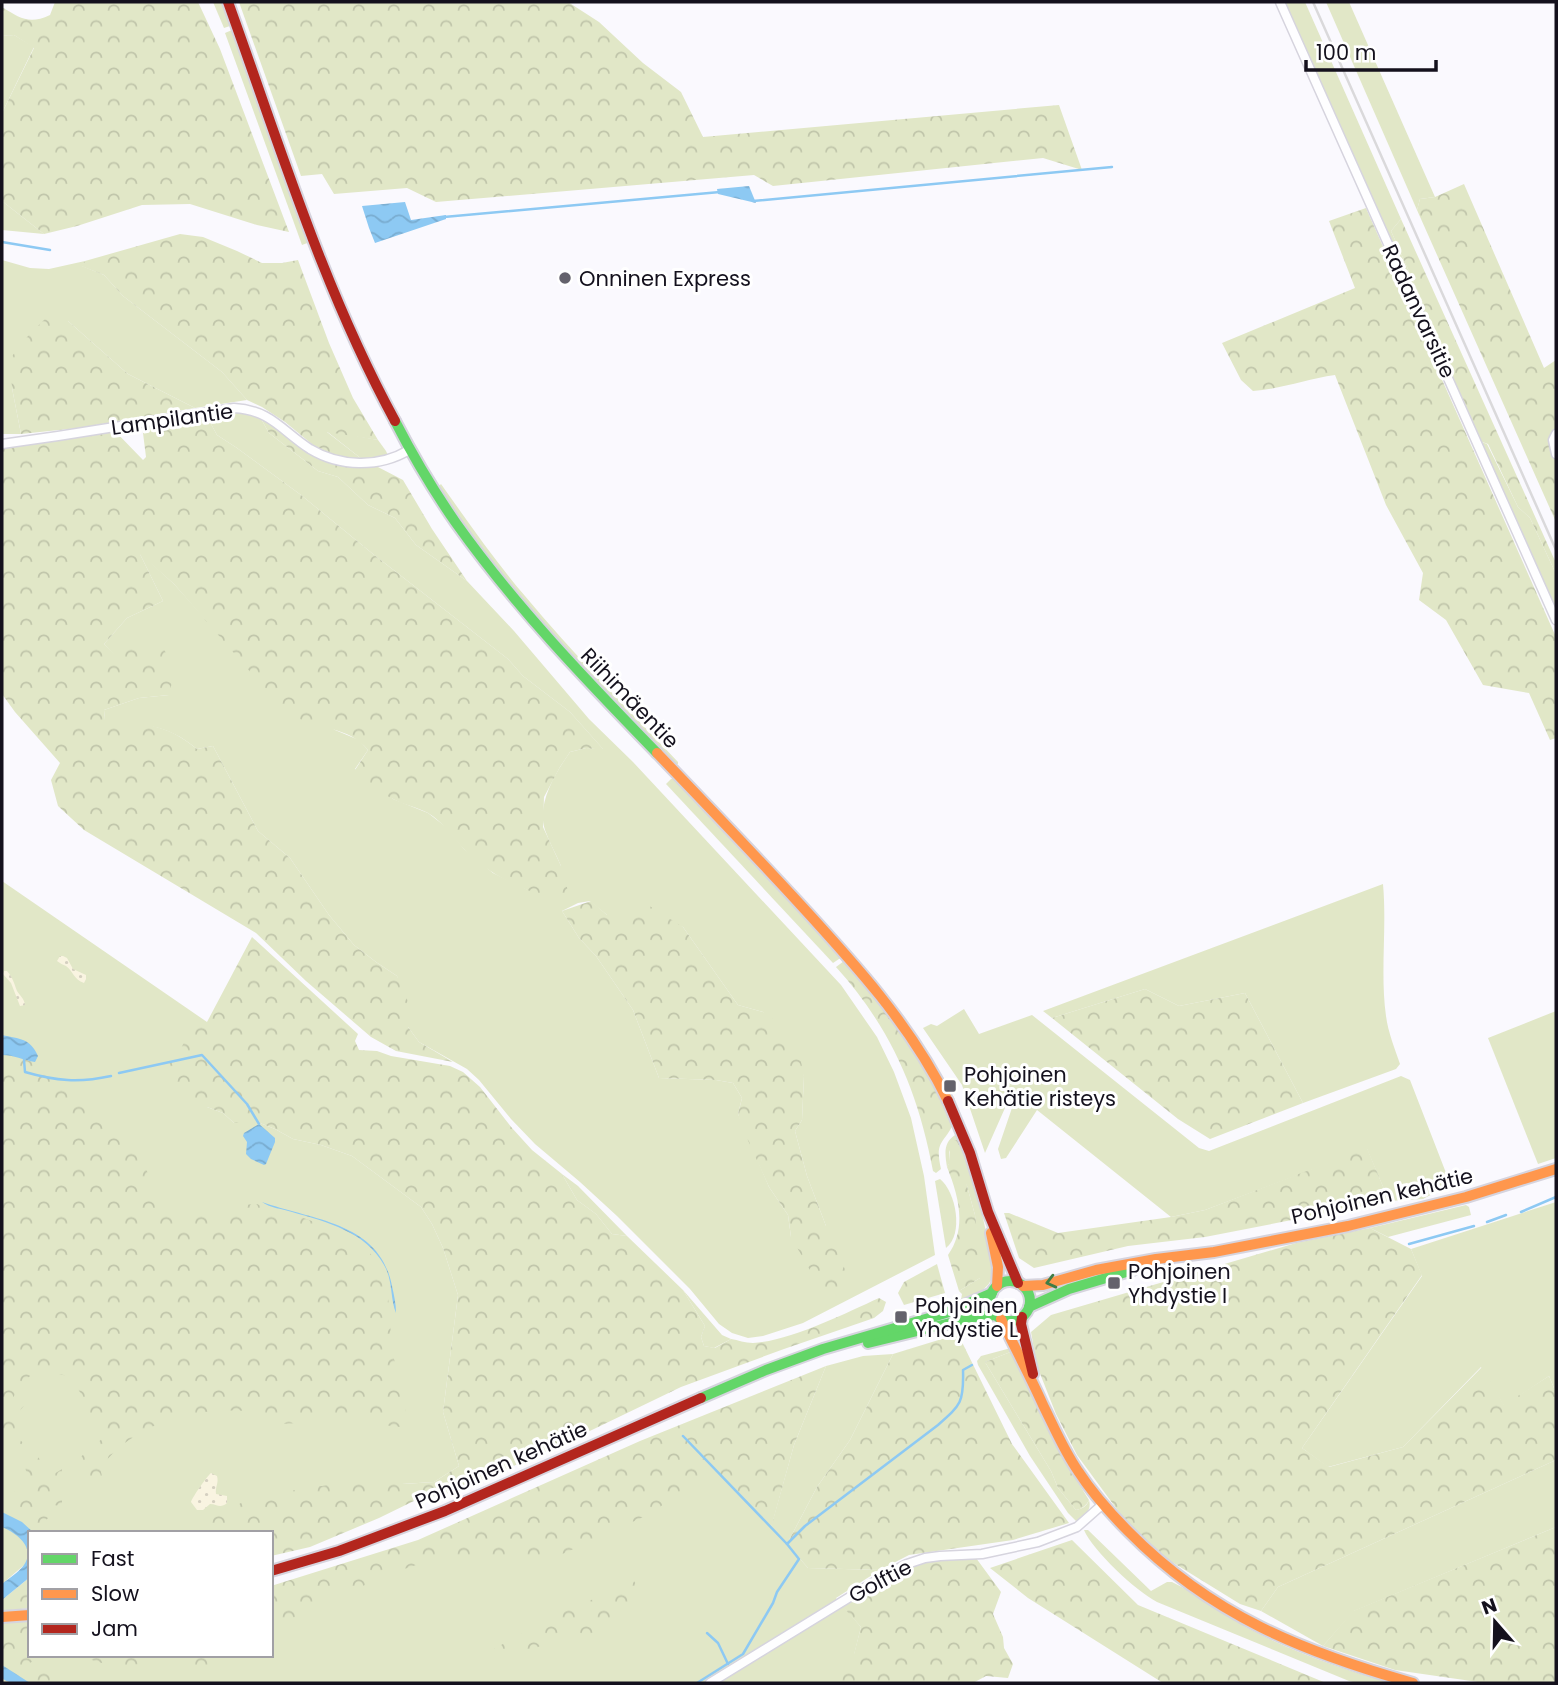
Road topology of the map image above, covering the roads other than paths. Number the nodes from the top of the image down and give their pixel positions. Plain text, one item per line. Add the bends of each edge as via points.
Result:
1 (228, 2) edge
2 (1280, 2) edge
3 (1556, 434) edge
4 (2, 444) edge
5 (409, 450) junction
6 (1556, 454) edge
7 (1556, 620) edge
8 (1556, 1169) edge
9 (989, 1213) junction
10 (1214, 1252) junction
11 (1021, 1284) junction
12 (994, 1290) junction
13 (1029, 1307) junction
14 (999, 1317) junction
15 (1022, 1317) junction
16 (741, 1382) junction
17 (1034, 1384) junction
18 (1103, 1504) junction
19 (273, 1570) edge
20 (28, 1616) edge
21 (2, 1617) edge
22 (710, 1683) edge
23 (1413, 1683) edge

1 - 5 main road, Riihimäentie via 335,295
2 - 7 street, Radanvarsitie
3 - 6 street
4 - 5 street, Lampilantie via 247,408 332,459 362,464 396,458
5 - 9 main road, Riihimäentie via 510,594 847,956 904,1027 961,1130
8 - 10 main road, Pohjoinen kehätie via 1409,1212
9 - 11 main road, Riihimäentie
9 - 12 main road, Riihimäentie via 999,1268
10 -> 11 main road, Pohjoinen kehätie via 1096,1270 1043,1285
10 - 13 main road, Pohjoinen kehätie via 1098,1279
11 - 12 main road via 1007,1281
11 - 13 main road via 1029,1296
12 - 14 main road via 991,1307
12 - 16 main road, Pohjoinen kehätie via 946,1313 823,1349
13 - 15 main road
14 - 15 main road via 1012,1321
14 - 16 main road, Pohjoinen kehätie via 975,1317 863,1345
14 - 17 main road
15 - 17 main road
16 - 19 main road, Pohjoinen kehätie via 413,1524
17 - 18 main road via 1073,1464
18 - 22 street, Golftie via 1077,1527 1038,1542 907,1564
18 - 23 main road via 1154,1558 1225,1610 1317,1653
20 - 21 main road

